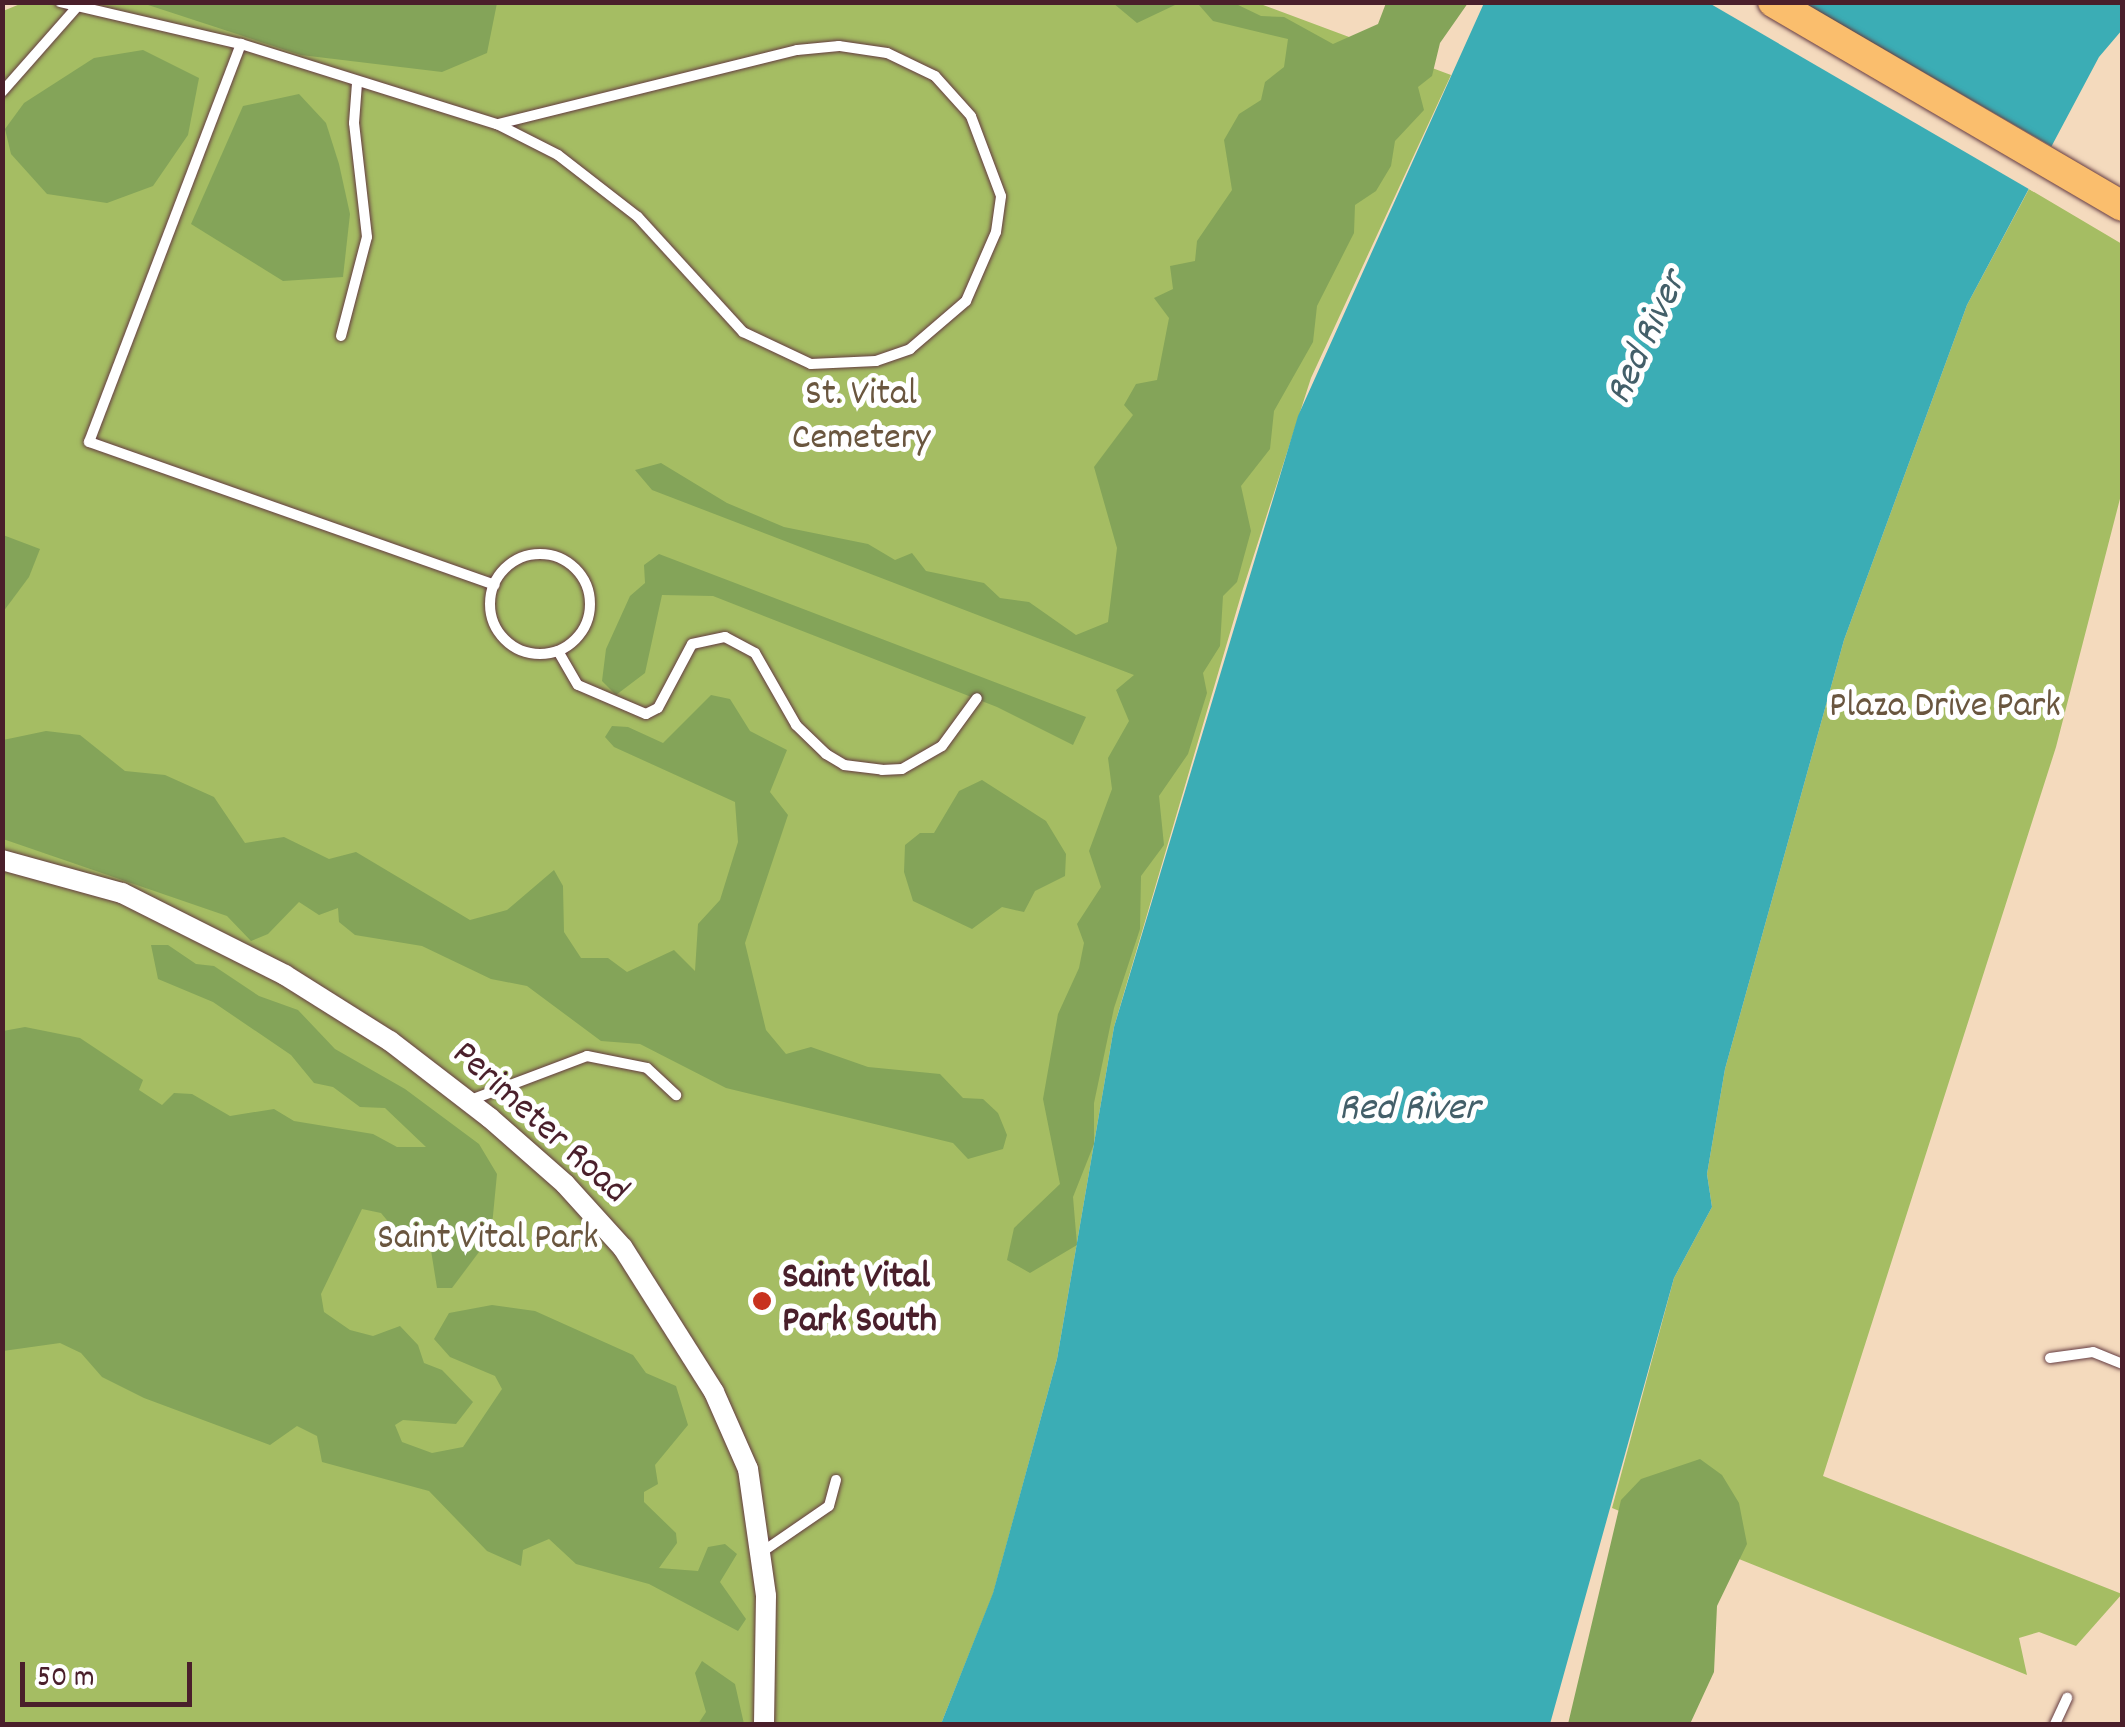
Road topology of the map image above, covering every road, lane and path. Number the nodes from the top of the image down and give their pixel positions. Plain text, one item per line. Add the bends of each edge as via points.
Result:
1 (60, 2) edge
2 (1772, 2) edge
3 (76, 8) junction
4 (241, 44) junction
5 (358, 83) junction
6 (2, 92) edge
7 (498, 124) junction
8 (2122, 206) edge
9 (341, 336) dead end
10 (494, 585) junction
11 (558, 651) junction
12 (977, 698) dead end
13 (2, 860) edge
14 (676, 1095) dead end
15 (468, 1101) junction
16 (2050, 1358) dead end
17 (2122, 1364) edge
18 (836, 1480) dead end
19 (762, 1552) junction
20 (2067, 1698) dead end
21 (764, 1724) edge
22 (2055, 1724) edge

1 - 3 lane
2 - 8 main road
3 - 4 lane
3 - 6 lane
4 - 5 lane
4 - 10 lane via 90,442
5 - 7 lane
5 - 9 lane via 354,123 367,237
7 - 7 lane via 558,155 638,216 743,332 811,364 876,361 910,348 966,301 996,232 1001,196 972,116 935,76 887,53 839,46 798,50
10 - 11 lane via 492,618 511,644 525,652
10 - 11 lane via 503,571 531,555 576,569 590,599 589,615 583,630
11 - 12 lane via 578,686 646,714 658,708 692,644 725,636 754,653 796,725 826,754 844,765 882,770 902,768 942,746
13 - 15 street, Perimeter Road via 122,893 204,930 390,1042
14 - 15 lane via 646,1068 587,1056
15 - 19 street, Perimeter Road via 565,1184 623,1248 671,1318 748,1469
16 - 17 lane via 2093,1352
18 - 19 lane via 829,1506
19 - 21 street, Perimeter Road
20 - 22 lane

